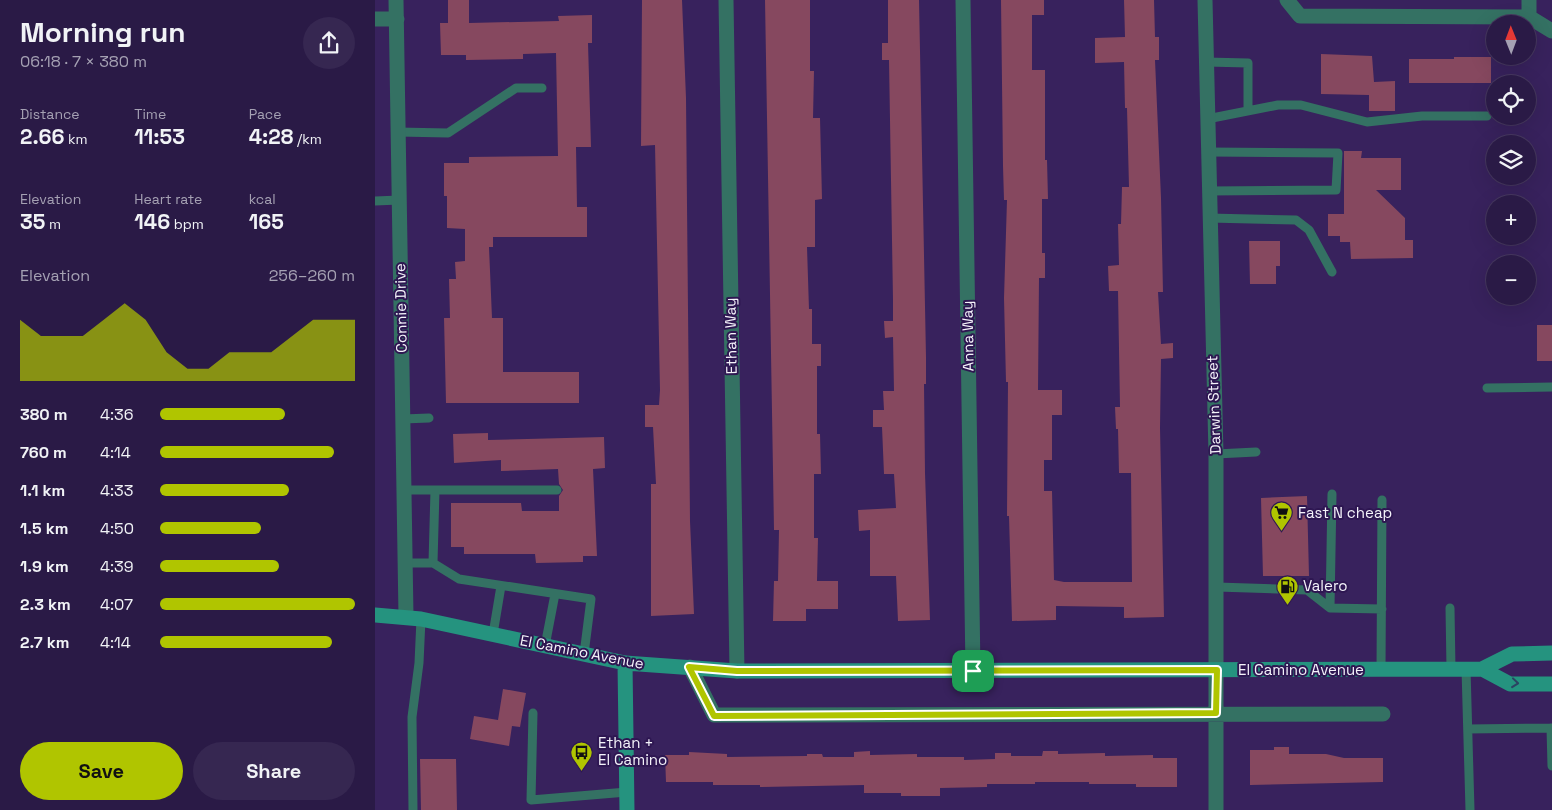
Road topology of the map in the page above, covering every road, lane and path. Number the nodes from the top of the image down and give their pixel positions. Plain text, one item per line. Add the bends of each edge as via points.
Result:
1 (396, 0) edge
2 (726, 0) edge
3 (963, 0) edge
4 (1205, 0) edge
5 (1287, 0) edge
6 (1529, 0) edge
7 (1529, 15) edge
8 (1486, 17) edge
9 (375, 19) edge
10 (397, 19) junction
11 (1536, 21) edge
12 (1552, 31) edge
13 (1206, 62) junction
14 (542, 88) dead end
15 (1248, 110) junction
16 (1486, 116) edge
17 (1207, 119) junction
18 (398, 132) junction
19 (1208, 152) junction
20 (1208, 191) junction
21 (399, 200) junction
22 (375, 201) edge
23 (1209, 218) junction
24 (1332, 272) dead end
25 (1487, 388) dead end
26 (1552, 388) edge
27 (429, 418) dead end
28 (403, 419) junction
29 (1256, 452) dead end
30 (1215, 454) junction
31 (404, 490) junction
32 (435, 490) junction
33 (557, 490) dead end
34 (1332, 494) dead end
35 (1382, 500) dead end
36 (405, 563) junction
37 (433, 563) junction
38 (501, 586) junction
39 (1217, 587) junction
40 (555, 594) junction
41 (1331, 608) junction
42 (1450, 608) dead end
43 (1382, 609) junction
44 (375, 616) edge
45 (413, 618) junction
46 (493, 634) junction
47 (545, 646) junction
48 (584, 654) junction
49 (1552, 654) edge
50 (625, 663) junction
51 (689, 667) junction
52 (1458, 669) junction
53 (1482, 669) junction
54 (1217, 670) junction
55 (1381, 670) junction
56 (737, 671) junction
57 (973, 671) junction
58 (1552, 684) edge
59 (533, 713) dead end
60 (1216, 713) junction
61 (1383, 714) dead end
62 (1551, 728) edge
63 (1468, 729) junction
64 (1552, 766) edge
65 (627, 792) junction
66 (413, 810) edge
67 (627, 810) edge
68 (1216, 810) edge
69 (1470, 810) edge

1 - 10 street, Connie Drive
2 - 56 street, Ethan Way
3 - 57 street, Anna Way
4 - 13 street, Darwin Street
5 - 8 street via 1300,16
6 - 7 street
9 - 10 street
10 - 18 street, Connie Drive
11 - 12 street
13 - 15 lane via 1247,63
13 - 17 street, Darwin Street
14 - 18 lane via 516,88 449,133
15 - 16 lane via 1301,105 1367,122 1422,116
15 - 17 lane
17 - 19 street, Darwin Street
18 - 21 street, Connie Drive
19 - 20 street, Darwin Street
19 - 20 lane via 1337,153 1336,190
20 - 23 street, Darwin Street
21 - 22 lane
21 - 28 street, Connie Drive
23 - 24 lane via 1296,220 1309,230
23 - 30 street, Darwin Street
25 - 26 lane
27 - 28 lane
28 - 31 street, Connie Drive
29 - 30 lane
30 - 39 street, Darwin Street
31 - 32 lane
31 - 36 street, Connie Drive
32 - 33 lane
32 - 37 lane
34 - 41 lane
35 - 43 lane
36 - 37 lane
36 - 45 street, Connie Drive
37 - 38 lane via 459,580
38 - 40 lane
38 - 46 lane
39 - 41 lane via 1307,590
39 - 54 street, Darwin Street
40 - 47 lane
40 - 48 lane via 591,599
41 - 43 lane
42 - 52 lane
43 - 55 lane
44 - 45 main road, El Camino Avenue
45 - 46 main road, El Camino Avenue
45 - 66 lane via 419,663 412,717
46 - 47 main road, El Camino Avenue
47 - 48 main road, El Camino Avenue
48 - 50 main road, El Camino Avenue
49 - 53 main road, El Camino Avenue via 1512,654
50 - 51 main road, El Camino Avenue
50 - 65 main road
51 - 56 main road, El Camino Avenue
51 - 60 street via 714,716
52 - 53 main road, El Camino Avenue
52 - 55 main road, El Camino Avenue
52 - 63 lane
53 -> 58 main road, El Camino Avenue via 1510,684
54 - 55 main road, El Camino Avenue
54 - 57 main road, El Camino Avenue
54 - 60 street, Darwin Street
56 - 57 main road, El Camino Avenue
59 - 65 lane via 531,800
60 - 61 street
60 - 68 street, Darwin Street
62 - 63 lane
62 - 64 lane
63 - 69 lane
65 - 67 main road

